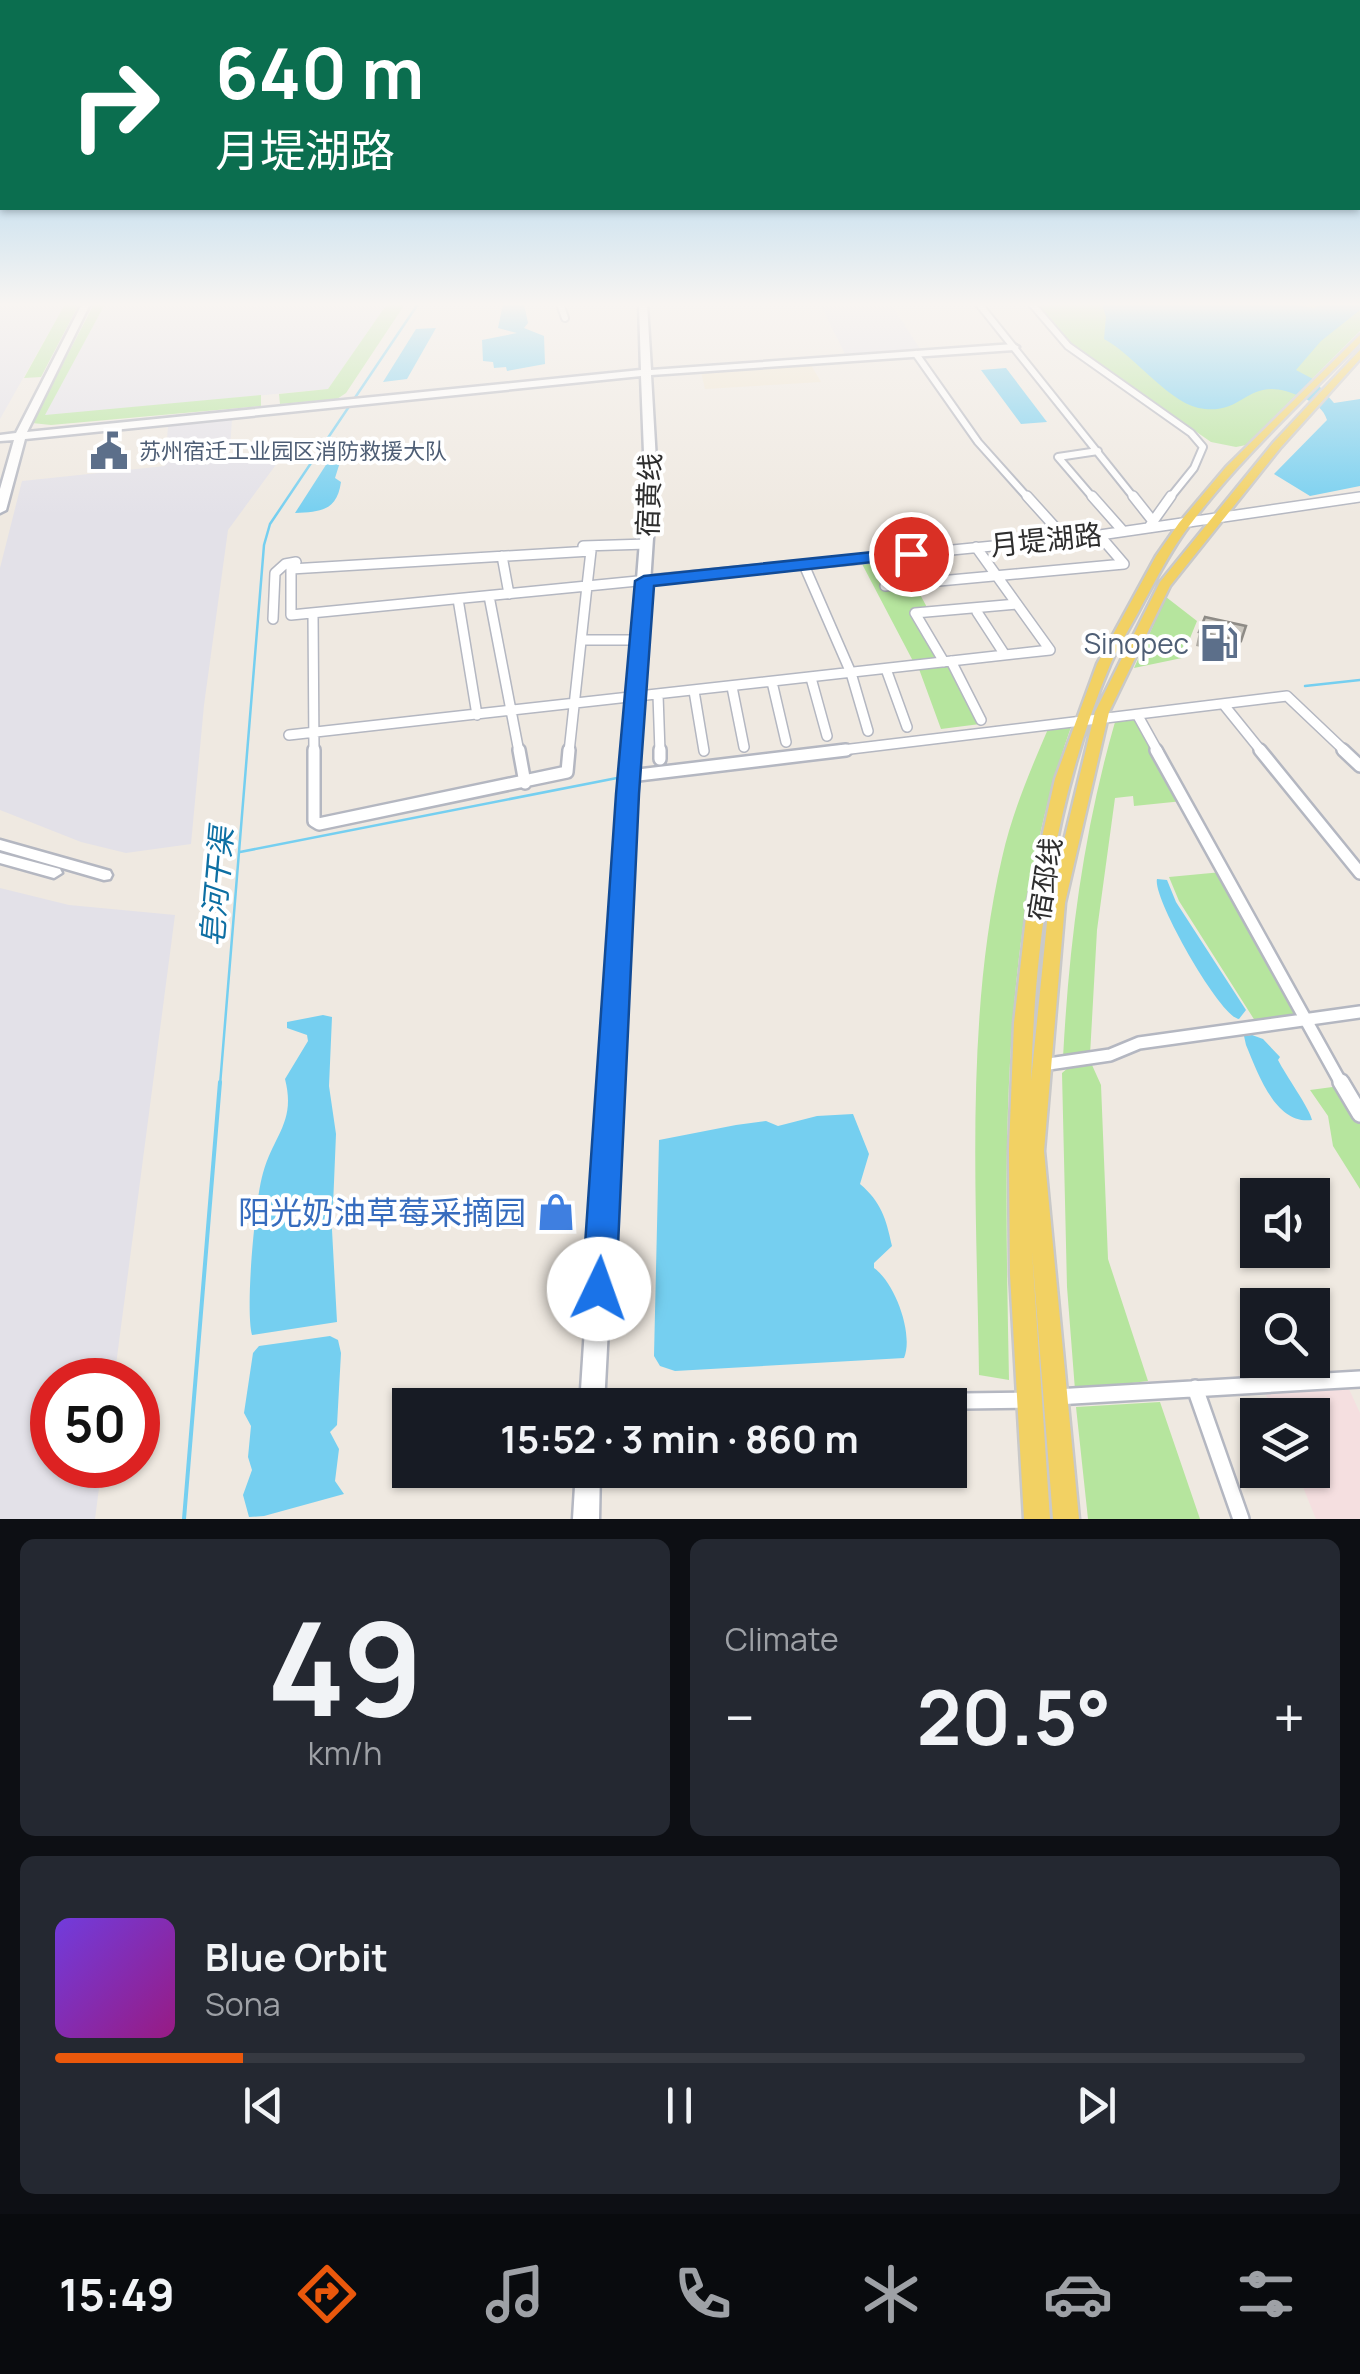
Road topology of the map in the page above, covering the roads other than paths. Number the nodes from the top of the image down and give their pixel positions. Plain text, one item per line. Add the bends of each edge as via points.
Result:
1 (51, 375) edge
2 (617, 375) edge
3 (644, 375) edge
4 (931, 375) edge
5 (1037, 375) edge
6 (1109, 375) edge
7 (1331, 375) edge
8 (1335, 375) edge
9 (1321, 387) junction
10 (1305, 403) junction
11 (21, 434) junction
12 (0, 436) edge
13 (1098, 451) junction
14 (1360, 496) edge
15 (0, 510) edge
16 (1217, 520) junction
17 (1185, 523) junction
18 (1151, 524) junction
19 (1122, 530) junction
20 (1064, 537) junction
21 (647, 544) junction
22 (976, 547) junction
23 (496, 554) junction
24 (804, 564) junction
25 (997, 576) junction
26 (644, 581) junction
27 (885, 586) dead end
28 (587, 587) junction
29 (510, 594) junction
30 (489, 596) junction
31 (458, 599) junction
32 (1017, 604) junction
33 (977, 612) dead end
34 (313, 613) junction
35 (273, 619) dead end
36 (582, 640) junction
37 (640, 640) junction
38 (1005, 655) junction
39 (948, 662) junction
40 (886, 669) junction
41 (851, 673) junction
42 (811, 678) junction
43 (772, 682) junction
44 (732, 687) junction
45 (694, 691) junction
46 (658, 695) junction
47 (636, 698) junction
48 (574, 704) junction
49 (1224, 705) junction
50 (511, 711) junction
51 (477, 715) junction
52 (1138, 716) junction
53 (982, 720) dead end
54 (1100, 720) junction
55 (1080, 721) junction
56 (908, 728) dead end
57 (312, 732) junction
58 (868, 732) dead end
59 (289, 735) dead end
60 (827, 736) dead end
61 (786, 742) dead end
62 (744, 747) dead end
63 (704, 752) dead end
64 (660, 759) dead end
65 (1360, 766) edge
66 (630, 776) junction
67 (525, 783) junction
68 (0, 845) edge
69 (0, 858) edge
70 (1360, 873) edge
71 (1360, 1012) edge
72 (1304, 1020) junction
73 (1042, 1065) junction
74 (1360, 1114) edge
75 (1360, 1379) edge
76 (593, 1388) edge
77 (1194, 1388) junction
78 (1055, 1396) junction
79 (1028, 1400) junction
80 (967, 1401) edge
81 (587, 1488) edge
82 (586, 1519) edge
83 (1037, 1519) edge
84 (1066, 1519) edge
85 (1241, 1519) edge

1 - 11 main road
2 - 11 main road
3 - 21 main road, 宿黄线 via 651,478
4 - 20 street via 978,442
5 - 13 street
6 - 18 street via 1204,447
7 - 9 main road, 宿邳线
8 - 9 main road, 宿邳线
9 - 10 main road, 宿邳线
10 - 16 main road, 宿邳线
10 - 17 main road, 宿邳线
11 - 12 main road
11 - 15 main road
13 - 18 street
13 - 19 street via 1058,457
14 - 16 street, 月堤湖路
16 - 17 street, 月堤湖路
16 - 54 main road, 宿邳线 via 1164,585
17 - 18 street, 月堤湖路
17 - 55 main road, 宿邳线 via 1115,635
18 - 19 street, 月堤湖路
19 - 20 street, 月堤湖路
19 - 25 street via 1100,536 1124,564
20 - 22 street, 月堤湖路
21 - 23 street
21 - 26 main road, 宿黄线
22 - 24 street, 月堤湖路
22 - 25 street
23 - 28 street via 591,551
23 - 29 street
23 - 34 street via 292,568 291,615
23 - 35 street via 285,564 275,574
24 - 26 street, 月堤湖路
24 - 41 street
25 - 27 street
25 - 32 street
26 - 28 street, 月堤湖路
26 - 37 main road, 宿黄线
28 - 29 street, 月堤湖路
28 - 36 street
29 - 30 street, 月堤湖路
30 - 31 street, 月堤湖路
30 - 50 street
31 - 34 street, 月堤湖路
31 - 51 street
32 - 38 street via 1050,650
32 - 39 street via 914,613
33 - 38 street
34 - 57 street
36 - 37 street
36 - 48 street
37 - 47 main road, 宿黄线
38 - 39 street
39 - 40 street
39 - 53 street
40 - 41 street
40 - 56 street
41 - 42 street
41 - 58 street
42 - 43 street
42 - 60 street
43 - 44 street
43 - 61 street
44 - 45 street
44 - 62 street
45 - 46 street
45 - 63 street
46 - 47 street
46 - 64 street
47 - 48 street
47 - 66 main road, 宿黄线
48 - 50 street
48 - 67 street via 568,772
49 - 52 street
49 - 65 street via 1287,696
49 - 70 street
50 - 51 street
50 - 67 street
51 - 57 street
52 - 54 street
52 - 72 street
54 - 55 street
54 - 73 main road, 宿邳线 via 1056,903
55 - 66 street
55 - 79 main road, 宿邳线 via 1042,862 1024,1028 1018,1176
57 - 59 street
57 - 67 street via 315,824
66 - 76 main road, 宿黄线
68 - 69 main road via 102,880
71 - 72 street
72 - 73 street via 1139,1043 1110,1055
72 - 74 street
73 - 78 main road, 宿邳线 via 1034,1150
75 - 77 street
77 - 78 street
77 - 85 street
78 - 79 street
78 - 84 main road, 宿邳线
79 - 80 street
79 - 83 main road, 宿邳线
81 - 82 main road

